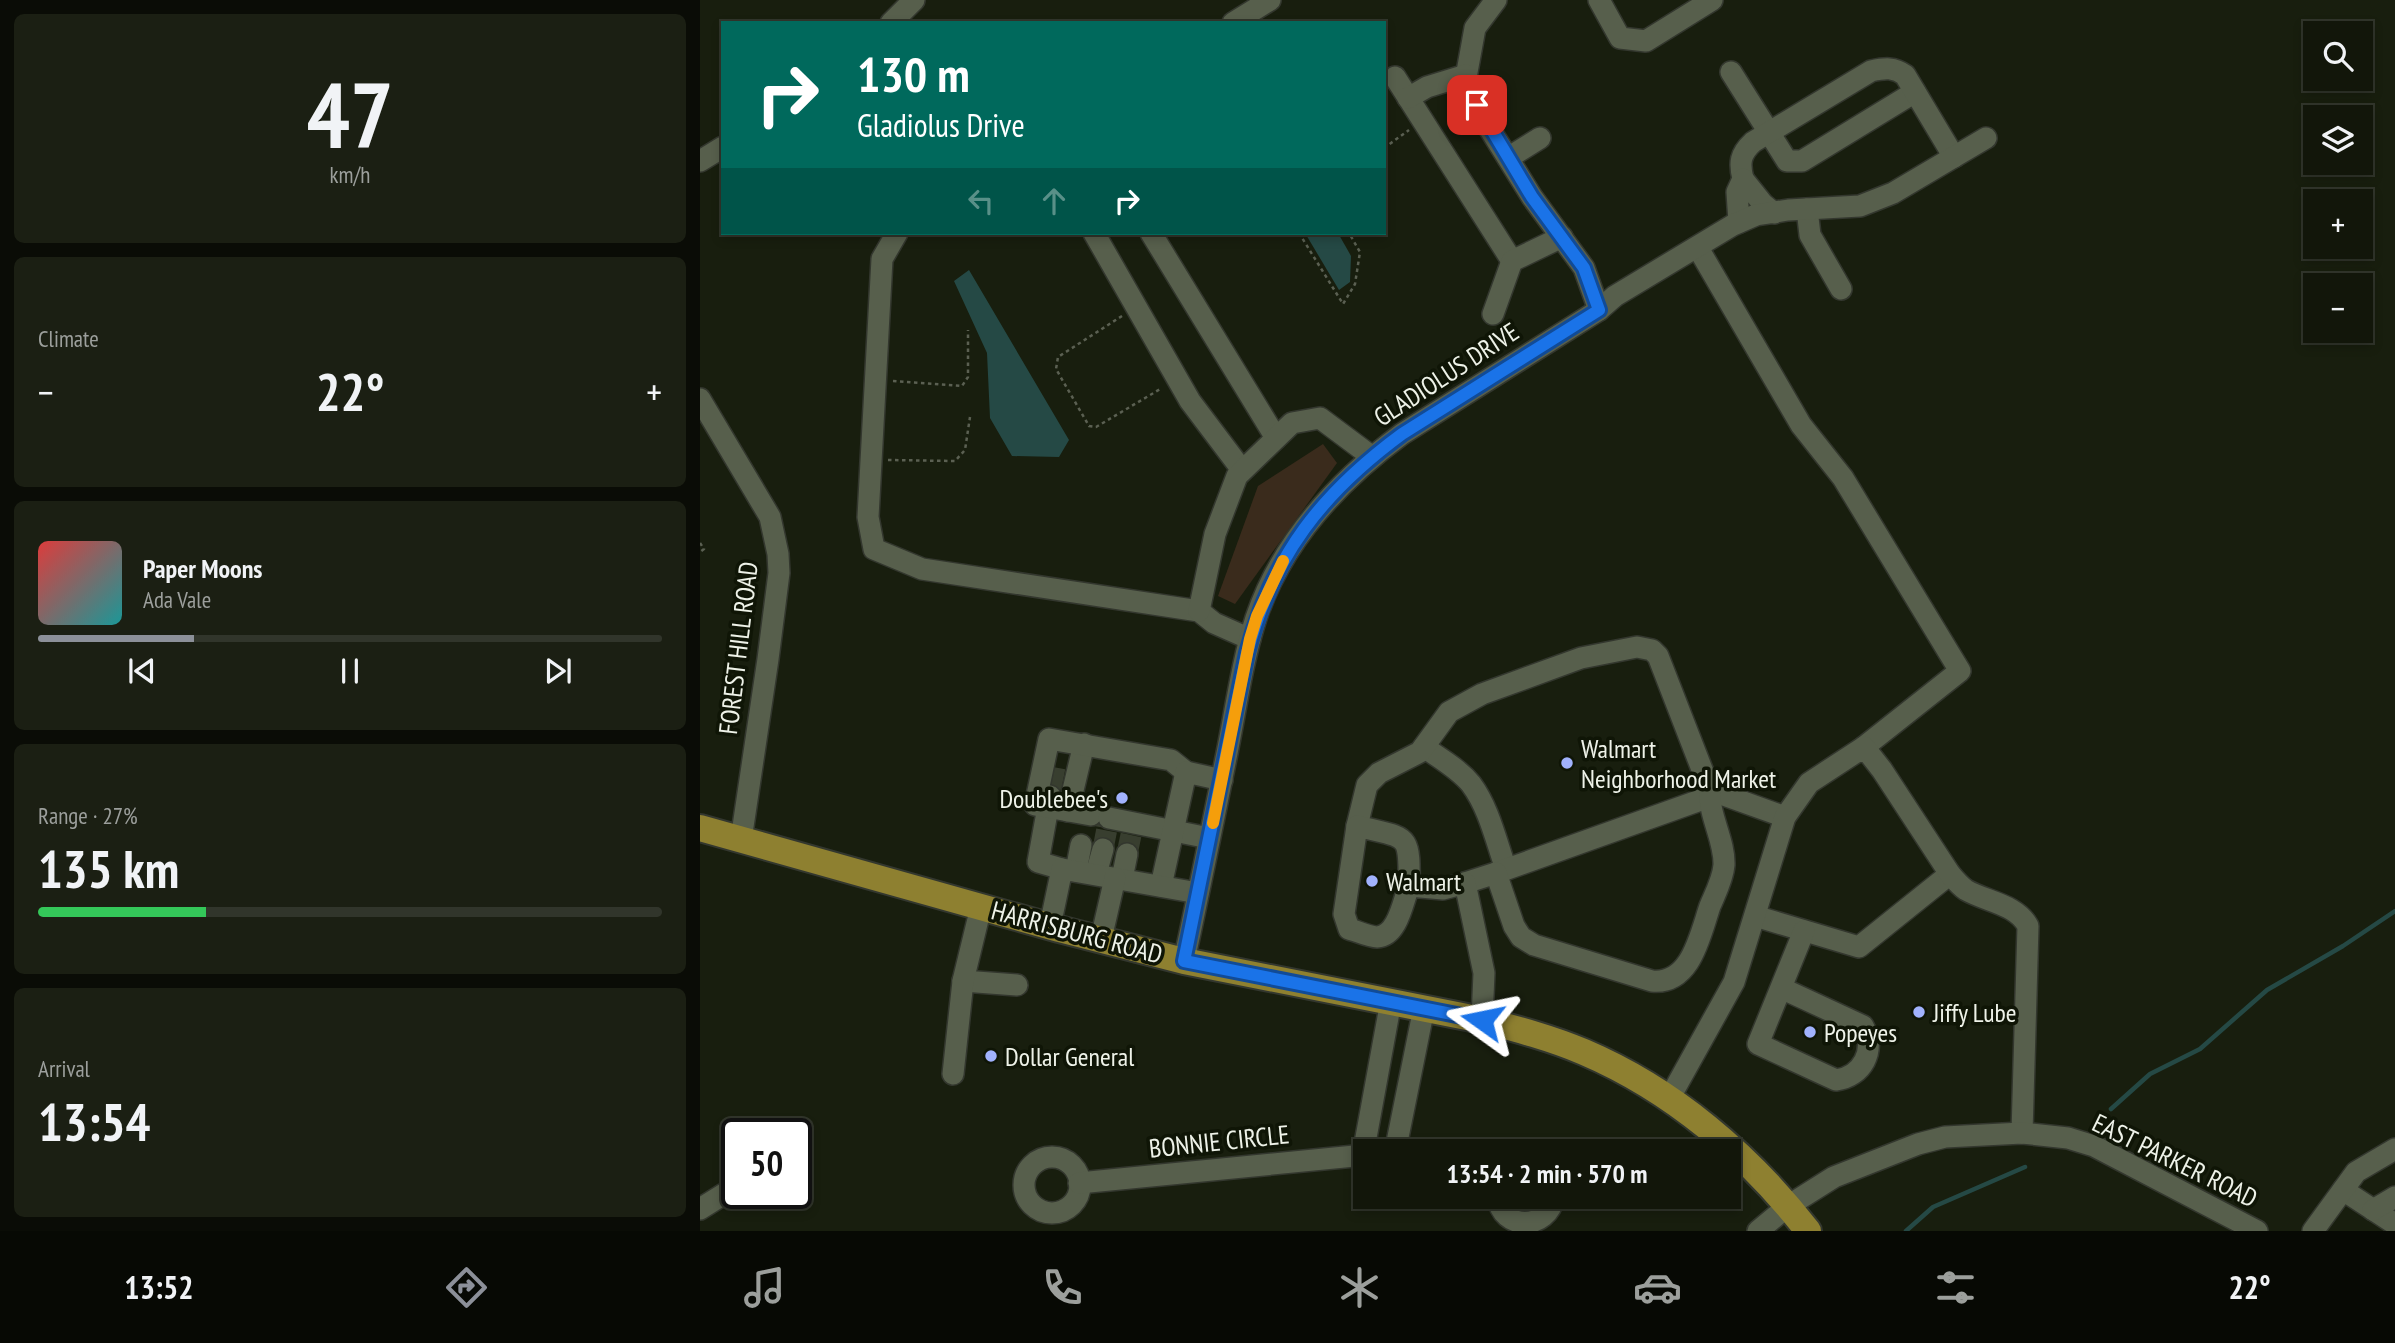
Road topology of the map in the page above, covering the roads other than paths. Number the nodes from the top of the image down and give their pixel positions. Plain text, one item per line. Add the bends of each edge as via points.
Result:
1 (914, 0) edge
2 (1269, 0) edge
3 (1496, 0) edge
4 (1599, 0) edge
5 (1712, 0) edge
6 (893, 21) edge
7 (1236, 21) edge
8 (1731, 72) dead end
9 (1466, 75) junction
10 (1395, 77) dead end
11 (1915, 92) junction
12 (1408, 98) junction
13 (1769, 132) junction
14 (1541, 138) dead end
15 (1986, 138) dead end
16 (721, 148) edge
17 (1954, 157) junction
18 (1508, 158) junction
19 (700, 160) edge
20 (1743, 179) junction
21 (1807, 209) junction
22 (1774, 213) junction
23 (1739, 222) junction
24 (896, 235) edge
25 (1095, 235) edge
26 (1152, 235) edge
27 (1562, 237) junction
28 (1698, 248) junction
29 (1512, 261) junction
30 (1841, 289) dead end
31 (1599, 310) junction
32 (1493, 314) dead end
33 (701, 405) edge
34 (1276, 438) junction
35 (1371, 456) junction
36 (1242, 470) junction
37 (1199, 611) junction
38 (1250, 639) junction
39 (1061, 741) junction
40 (1084, 744) junction
41 (1424, 747) junction
42 (1864, 747) junction
43 (1056, 762) tunnel mouth
44 (1186, 772) junction
45 (1222, 780) junction
46 (1710, 794) junction
47 (1078, 815) junction
48 (1785, 817) junction
49 (1357, 826) junction
50 (700, 828) edge
51 (1173, 830) junction
52 (1130, 837) junction
53 (1209, 838) junction
54 (741, 839) junction
55 (1103, 849) tunnel mouth
56 (1501, 871) junction
57 (1094, 874) junction
58 (1950, 874) junction
59 (1465, 883) junction
60 (1161, 886) junction
61 (1409, 886) junction
62 (1198, 893) junction
63 (981, 907) junction
64 (1755, 916) junction
65 (1049, 926) junction
66 (1804, 932) junction
67 (1101, 939) junction
68 (1184, 961) junction
69 (962, 981) junction
70 (1017, 985) dead end
71 (1779, 993) junction
72 (1391, 1000) junction
73 (1424, 1007) junction
74 (1482, 1020) junction
75 (953, 1074) dead end
76 (1669, 1099) junction
77 (2022, 1133) junction
78 (1367, 1139) edge
79 (1398, 1139) edge
80 (2395, 1149) edge
81 (1353, 1156) edge
82 (1079, 1183) dead end
83 (2343, 1190) junction
84 (721, 1196) edge
85 (2395, 1197) edge
86 (1788, 1206) junction
87 (700, 1209) edge
88 (1501, 1209) edge
89 (1550, 1209) edge
90 (2373, 1210) junction
91 (2395, 1224) edge
92 (1758, 1231) edge
93 (1808, 1231) edge
94 (2257, 1231) edge
95 (2313, 1231) edge

1 - 6 street
2 - 7 street
3 - 9 street via 1475,28
4 - 5 street via 1620,38 1646,41
8 - 13 street
9 - 12 street
9 - 18 street via 1465,83
10 - 12 street
11 - 13 street via 1896,69 1871,71
11 - 13 street via 1802,161 1787,161
11 - 17 street
12 - 29 street
13 - 20 street via 1744,150 1739,164
14 - 18 street
15 - 17 street, GLADIOLUS DRIVE
16 - 19 street
17 - 21 street, GLADIOLUS DRIVE via 1893,193 1860,206
18 - 27 street
20 - 22 street
20 - 23 street via 1737,192
21 - 22 street, GLADIOLUS DRIVE
21 - 30 street via 1810,235
22 - 23 street, GLADIOLUS DRIVE
23 - 28 street, GLADIOLUS DRIVE
24 - 37 street via 882,259 868,517 874,548 922,569
25 - 36 street via 1191,401
26 - 34 street
27 - 29 street
27 - 31 street via 1584,268
28 - 31 street, GLADIOLUS DRIVE
28 - 42 street via 1801,425 1843,478 1960,671
29 - 32 street
31 - 35 street, GLADIOLUS DRIVE
33 - 54 street, FOREST HILL ROAD via 770,517 778,554 768,659
34 - 35 street via 1292,422 1320,418
34 - 36 street
35 - 38 street, GLADIOLUS DRIVE via 1335,489 1296,539 1277,571
36 - 37 street via 1215,534
37 - 38 street
38 - 45 street, GLADIOLUS DRIVE
39 - 40 street
39 - 43 street
39 - 47 street via 1049,740 1035,805
40 - 44 street via 1171,761
40 - 47 street
41 - 46 street via 1449,712 1482,694 1581,658 1637,646 1658,656
41 - 49 street via 1367,785
41 - 56 street via 1470,783 1487,814
42 - 48 street via 1809,783
42 - 58 street
44 - 45 street
44 - 51 street
45 - 53 street, GLADIOLUS DRIVE
46 - 48 street
46 - 56 street
46 - 56 street via 1723,869 1694,953 1680,971 1662,982 1534,945 1521,937 1514,926
47 - 52 street
47 - 57 street
47 - 57 street via 1038,862
48 - 64 street
49 - 61 street via 1405,841
49 - 61 street via 1343,914 1349,929 1377,937 1386,933 1396,923
50 - 54 main road, HARRISBURG ROAD
51 - 52 street
51 - 53 street
51 - 60 street
52 - 57 street
53 - 62 street, GLADIOLUS DRIVE
54 - 63 main road, HARRISBURG ROAD
55 - 57 street
56 - 59 street
57 - 60 street
57 - 65 street
57 - 67 street
58 - 66 street via 1859,947
58 - 77 street via 1963,888 2012,909 2028,926
59 - 61 street via 1443,890
59 - 74 street via 1484,973
60 - 62 street
62 - 68 street, GLADIOLUS DRIVE
63 - 65 main road, HARRISBURG ROAD
63 - 69 street
64 - 66 street
64 - 76 street via 1734,982
65 - 67 main road, HARRISBURG ROAD
66 - 71 street
67 - 68 main road, HARRISBURG ROAD
68 - 72 main road, HARRISBURG ROAD
69 - 70 street
69 - 75 street
71 - 71 street via 1863,1026 1870,1037 1863,1064 1847,1079 1836,1080 1758,1044
72 - 73 main road, HARRISBURG ROAD
72 - 78 street
73 - 74 main road, HARRISBURG ROAD
73 - 79 street
74 - 76 main road, HARRISBURG ROAD via 1584,1052
76 - 86 main road, HARRISBURG ROAD via 1724,1140
77 - 86 street, EAST PARKER ROAD via 1945,1137 1918,1144 1834,1177
77 - 94 street, EAST PARKER ROAD via 2094,1146
80 - 83 street via 2356,1172
81 - 82 street, BONNIE CIRCLE
83 - 90 street
83 - 95 street
84 - 87 street
85 - 90 street
86 - 92 street, EAST PARKER ROAD
86 - 93 main road, HARRISBURG ROAD
88 - 89 street via 1508,1218 1526,1225 1543,1219
90 - 91 street

